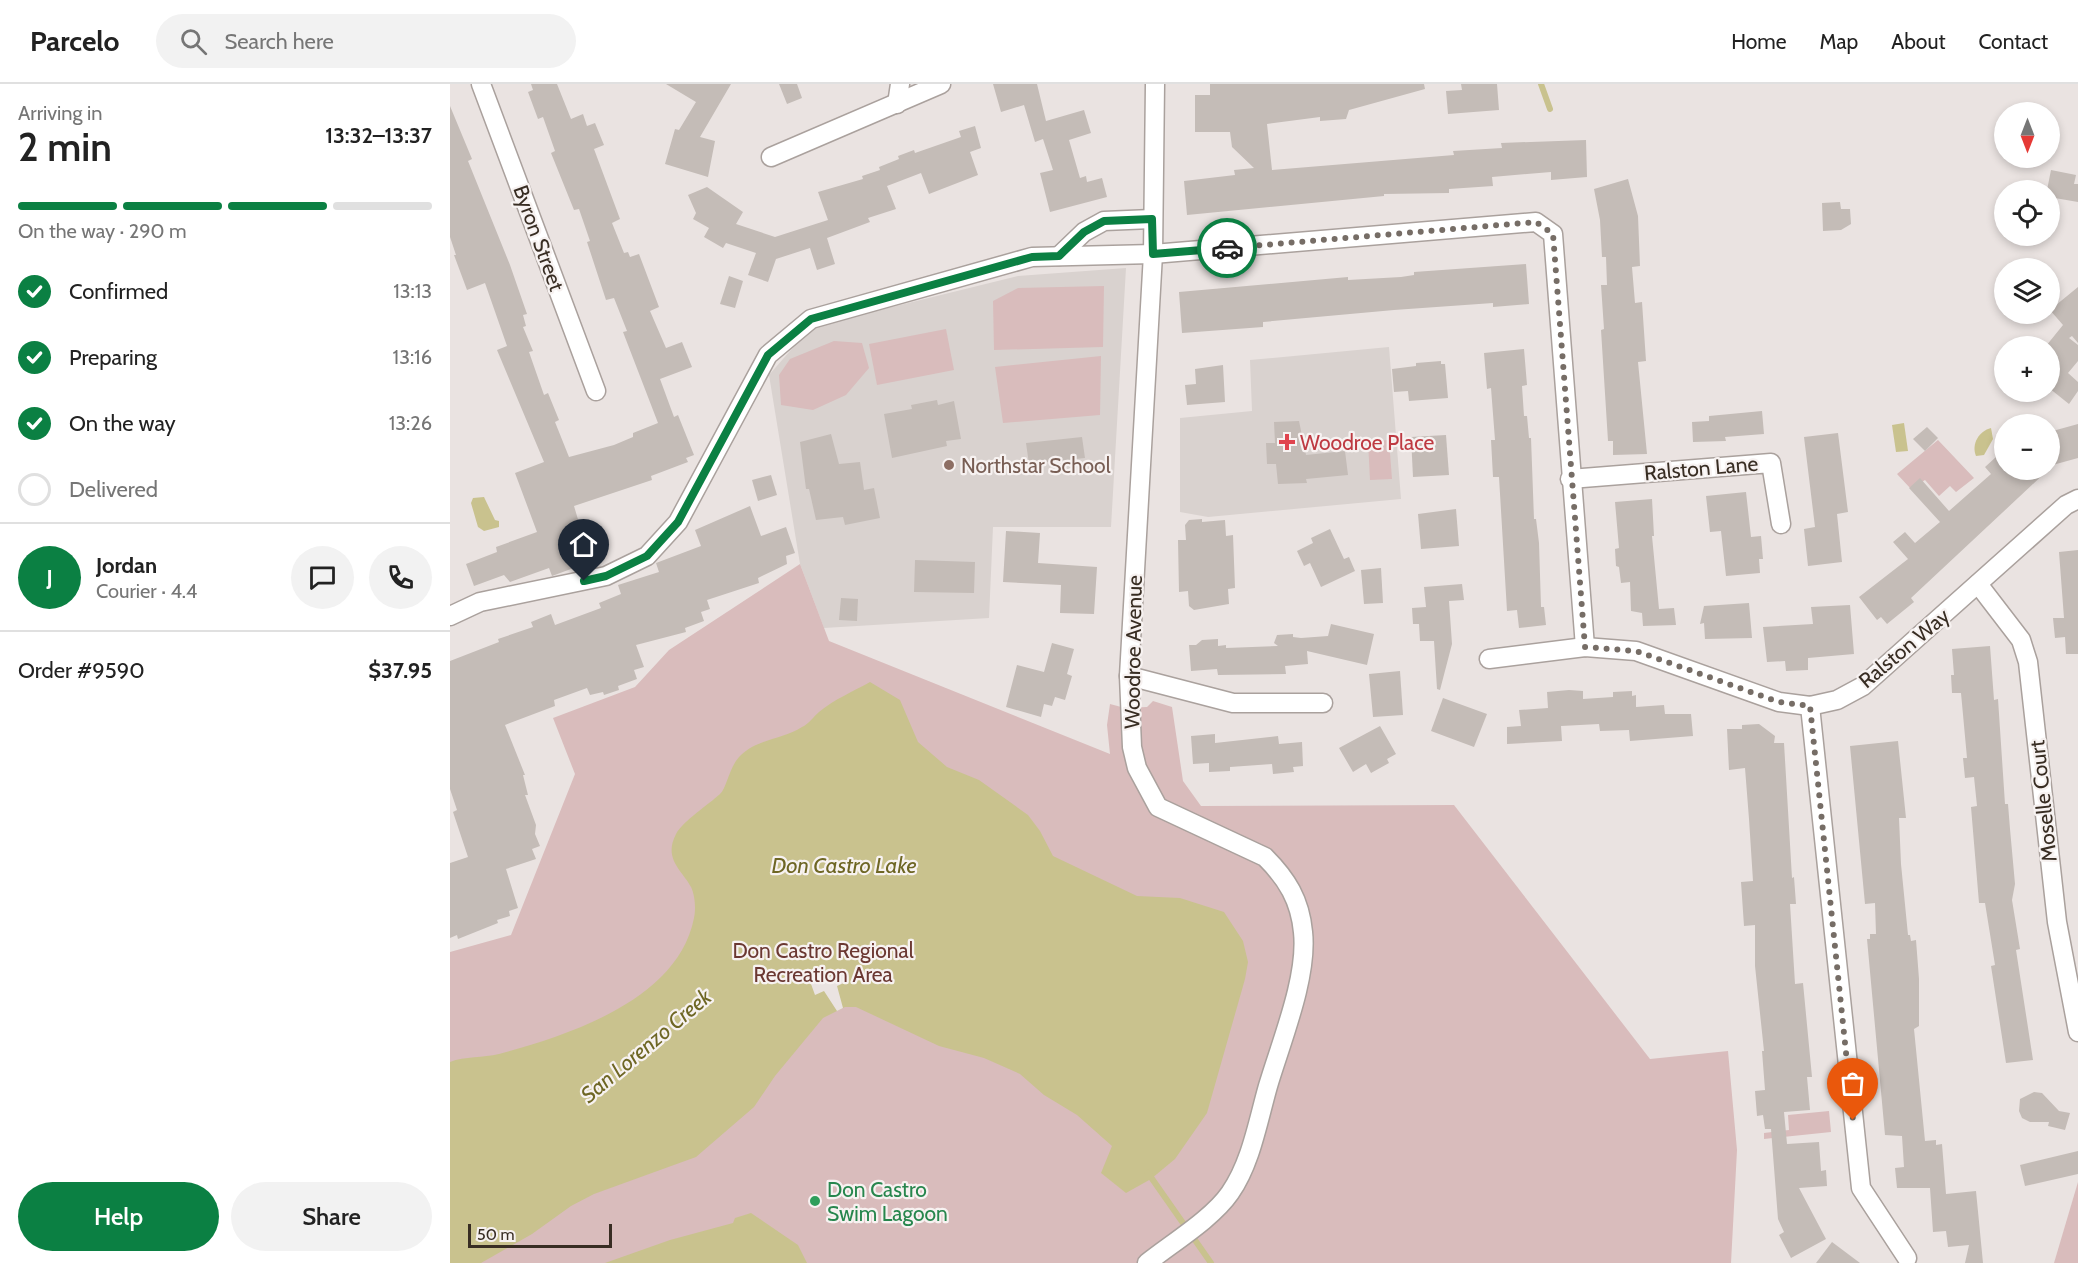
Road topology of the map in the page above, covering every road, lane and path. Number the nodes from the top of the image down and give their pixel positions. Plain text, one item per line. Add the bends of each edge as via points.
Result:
1 (481, 84) edge
2 (900, 84) edge
3 (941, 84) edge
4 (1155, 84) edge
5 (897, 104) junction
6 (771, 157) dead end
7 (1152, 219) junction
8 (1153, 254) junction
9 (1059, 256) junction
10 (596, 391) dead end
11 (1570, 479) junction
12 (2078, 499) edge
13 (1781, 524) dead end
14 (1978, 584) junction
15 (450, 616) edge
16 (1585, 647) junction
17 (1490, 659) dead end
18 (1129, 676) junction
19 (1323, 703) dead end
20 (1810, 706) junction
21 (2078, 1032) edge
22 (1906, 1258) dead end
23 (1147, 1263) edge

1 - 10 street, Byron Street
2 - 5 street
3 - 5 street
4 - 7 street, Woodroe Avenue
5 - 6 street
7 - 8 street, Woodroe Avenue
7 - 9 street via 1104,221 1084,232
8 - 9 street
8 - 11 street via 1536,222 1553,234
8 - 18 street, Woodroe Avenue
9 - 15 street via 1032,257 811,319 768,355 678,522 647,556 606,576 480,602
11 - 13 street, Ralston Lane via 1771,463
11 - 16 street
12 - 14 street, Ralston Way via 2066,505
14 - 20 street, Ralston Way via 1863,686 1837,700
14 - 21 street, Moselle Court via 2020,640 2028,662 2057,922
16 - 17 street, Ralston Way
16 - 20 street, Ralston Way via 1636,651 1779,702
18 - 19 street via 1233,703
18 - 23 street, Woodroe Avenue via 1132,747 1137,768 1158,807 1265,857 1288,882 1302,920 1304,946 1301,972 1248,1155 1231,1192 1211,1213
20 - 22 street via 1861,1188

